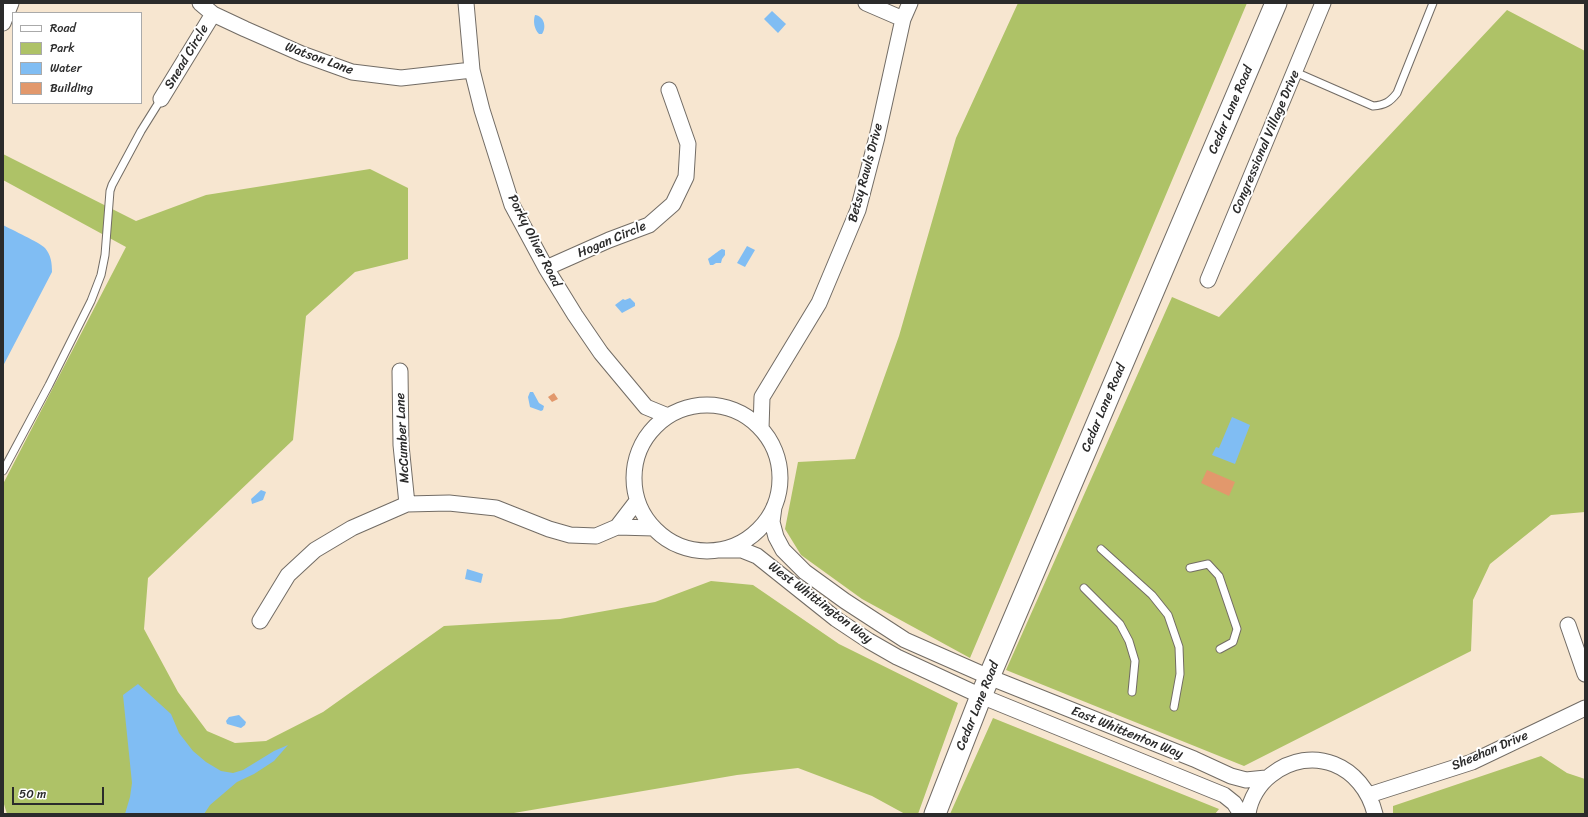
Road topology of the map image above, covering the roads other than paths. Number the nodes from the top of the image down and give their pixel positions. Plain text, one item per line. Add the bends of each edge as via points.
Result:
1 (11, 3) edge
2 (200, 3) edge
3 (466, 3) edge
4 (866, 3) edge
5 (910, 3) edge
6 (1276, 3) edge
7 (1324, 3) edge
8 (1433, 3) edge
9 (213, 14) junction
10 (902, 19) junction
11 (3, 23) edge
12 (472, 70) junction
13 (1295, 72) junction
14 (669, 90) dead end
15 (161, 99) joint
16 (546, 268) junction
17 (1208, 280) dead end
18 (400, 371) dead end
19 (762, 397) junction
20 (646, 407) junction
21 (735, 411) junction
22 (668, 416) junction
23 (761, 429) junction
24 (647, 436) junction
25 (3, 471) edge
26 (637, 501) junction
27 (407, 504) junction
28 (774, 507) junction
29 (617, 527) junction
30 (654, 528) junction
31 (721, 550) junction
32 (1101, 550) dead end
33 (1190, 568) dead end
34 (1084, 588) dead end
35 (260, 621) dead end
36 (1568, 625) dead end
37 (1220, 649) dead end
38 (1585, 674) edge
39 (990, 677) junction
40 (1132, 692) dead end
41 (981, 696) junction
42 (1174, 708) dead end
43 (1585, 708) edge
44 (1266, 778) junction
45 (1369, 794) junction
46 (935, 814) edge
47 (1241, 814) edge
48 (1248, 814) edge
49 (1375, 814) edge

1 - 11 street
2 - 9 street, Watson Lane
3 - 12 street, Porky Oliver Road
4 - 10 street
5 - 10 street, Betsy Rawls Drive
6 - 39 street, Cedar Lane Road
7 - 13 street, Congressional Village Drive
8 - 13 lane via 1397,93 1384,105 1373,106
9 - 12 street, Watson Lane via 302,54 352,72 400,78
9 - 15 street, Snead Circle
10 - 19 street, Betsy Rawls Drive via 877,137 858,210 819,303
12 - 16 street, Porky Oliver Road via 512,205
13 - 17 street, Congressional Village Drive
14 - 16 street, Hogan Circle via 688,144 686,177 673,204 649,226 609,240
15 - 25 lane via 112,185 105,255 91,301
16 - 20 street, Porky Oliver Road via 601,353
18 - 27 street, McCumber Lane via 401,445
19 - 21 street
19 - 23 street, Betsy Rawls Drive
20 - 22 street, Porky Oliver Road
20 - 24 street
21 - 22 street via 701,406
21 - 23 street
22 - 24 street
23 - 28 street via 770,441 778,461 779,488
24 - 26 street via 635,466 634,488
26 - 29 street
26 - 30 street, West Whittington Way
27 - 29 street via 449,503 496,508 570,535 596,536
27 - 35 street via 352,528 315,550 288,575
28 - 31 street via 754,534
28 - 39 street, West Whittington Way via 772,522 776,537 783,550 805,572 845,602 904,640
29 - 30 street
30 - 31 street, West Whittington Way via 663,537 690,549
31 - 41 street, West Whittington Way via 742,550 757,556 836,619 869,640 897,657
32 - 42 lane via 1152,595 1168,615 1179,647 1180,674
33 - 37 lane via 1208,564 1219,576 1237,629 1233,642
34 - 40 lane via 1120,624 1129,641 1135,660
36 - 38 street
39 - 41 street, Cedar Lane Road
39 - 44 street, East Whittenton Way via 1231,776 1246,780
41 - 46 street, Cedar Lane Road
41 - 47 street, East Whittenton Way via 1224,796 1234,803
43 - 45 street, Sheehan Drive via 1472,762
44 - 45 street via 1279,768 1294,762 1325,761 1348,771 1360,781
44 - 48 street via 1253,797
45 - 49 street

